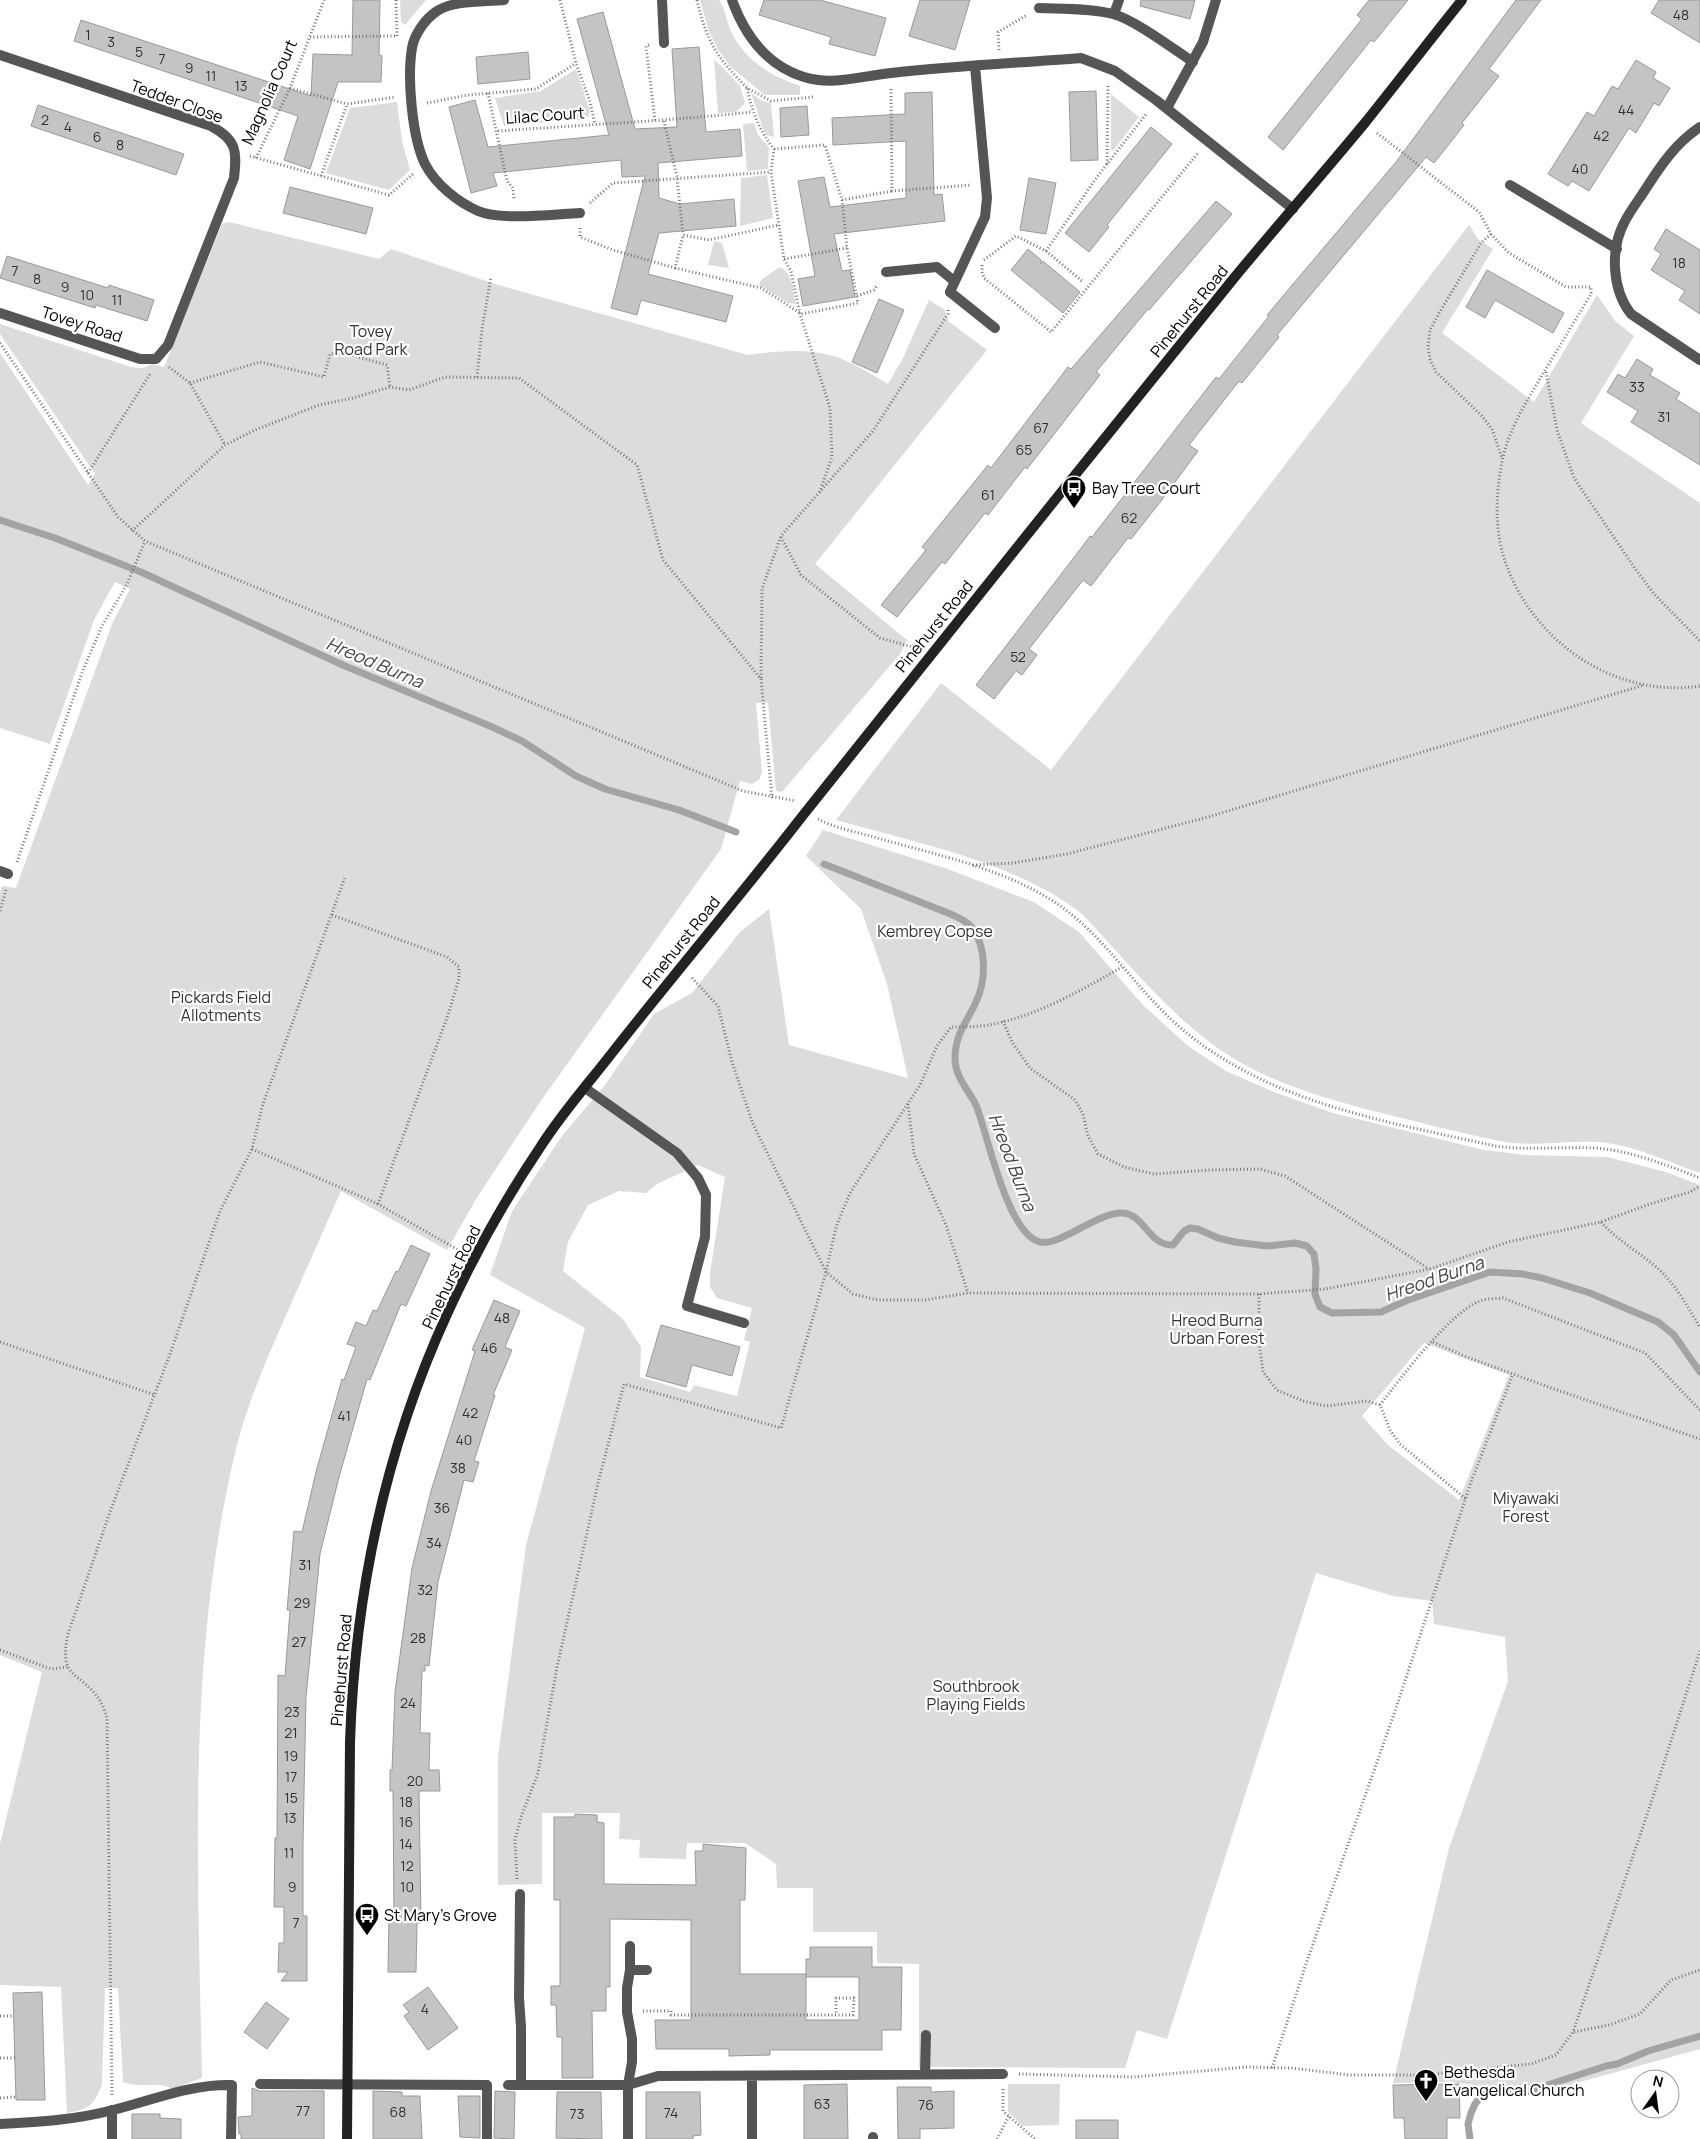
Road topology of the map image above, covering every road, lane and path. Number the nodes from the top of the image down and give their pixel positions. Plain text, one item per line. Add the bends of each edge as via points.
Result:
1 (324, 0) edge
2 (396, 0) edge
3 (504, 0) edge
4 (560, 0) edge
5 (662, 0) edge
6 (697, 0) edge
7 (732, 0) edge
8 (1119, 0) edge
9 (1216, 0) edge
10 (1462, 0) edge
11 (1039, 8) joint
12 (1114, 14) junction
13 (397, 36) junction
14 (310, 37) junction
15 (664, 43) joint
16 (412, 47) junction
17 (0, 55) edge
18 (1193, 62) junction
19 (576, 63) junction
20 (1001, 64) junction
21 (975, 66) junction
22 (1115, 70) junction
23 (891, 73) junction
24 (290, 88) junction
25 (747, 88) junction
26 (488, 93) junction
27 (814, 97) dead end
28 (1156, 100) junction
29 (347, 104) junction
30 (412, 105) junction
31 (1167, 108) junction
32 (752, 112) junction
33 (655, 121) junction
34 (664, 121) junction
35 (1365, 123) junction
36 (595, 124) junction
37 (1700, 127) edge
38 (498, 132) junction
39 (1208, 142) junction
40 (774, 149) junction
41 (235, 150) junction
42 (256, 158) junction
43 (425, 164) junction
44 (1107, 165) junction
45 (772, 172) junction
46 (321, 176) junction
47 (677, 177) junction
48 (986, 184) junction
49 (1510, 185) dead end
50 (892, 191) junction
51 (842, 200) junction
52 (1293, 209) junction
53 (580, 213) junction
54 (515, 217) junction
55 (778, 225) junction
56 (1491, 234) junction
57 (683, 235) junction
58 (847, 248) junction
59 (1617, 249) junction
60 (1046, 251) junction
61 (969, 252) junction
62 (784, 259) junction
63 (982, 262) junction
64 (675, 268) junction
65 (886, 272) joint
66 (491, 278) dead end
67 (954, 281) junction
68 (1082, 281) dead end
69 (950, 292) junction
70 (857, 296) junction
71 (0, 313) edge
72 (800, 314) junction
73 (995, 328) dead end
74 (0, 344) edge
75 (156, 359) junction
76 (1700, 360) edge
77 (1546, 370) junction
78 (477, 377) junction
79 (190, 383) junction
80 (390, 387) junction
81 (225, 445) junction
82 (1503, 458) junction
83 (88, 473) junction
84 (819, 494) junction
85 (132, 531) junction
86 (781, 536) junction
87 (145, 541) junction
88 (1700, 640) edge
89 (932, 652) junction
90 (761, 679) junction
91 (1646, 685) junction
92 (1700, 686) edge
93 (772, 798) junction
94 (807, 810) junction
95 (970, 865) junction
96 (4, 873) edge
97 (345, 877) dead end
98 (0, 911) edge
99 (332, 915) junction
100 (681, 967) junction
101 (1122, 967) junction
102 (1003, 1021) junction
103 (585, 1088) junction
104 (908, 1103) junction
105 (252, 1149) junction
106 (1700, 1178) edge
107 (1700, 1186) edge
108 (378, 1204) junction
109 (1601, 1222) junction
110 (474, 1259) junction
111 (1430, 1269) junction
112 (826, 1272) junction
113 (968, 1293) junction
114 (1259, 1294) junction
115 (744, 1323) dead end
116 (1700, 1328) edge
117 (0, 1342) edge
118 (1433, 1342) junction
119 (1513, 1374) junction
120 (155, 1394) junction
121 (1380, 1405) junction
122 (1700, 1410) edge
123 (1700, 1439) edge
124 (1466, 1500) junction
125 (0, 1650) edge
126 (1700, 1651) edge
127 (66, 1667) junction
128 (520, 1894) joint
129 (630, 1946) dead end
130 (630, 1970) junction
131 (647, 1970) dead end
132 (1700, 1970) edge
133 (627, 2012) junction
134 (836, 2015) junction
135 (0, 2016) edge
136 (14, 2016) dead end
137 (1573, 2032) junction
138 (926, 2035) dead end
139 (0, 2058) edge
140 (15, 2058) dead end
141 (1272, 2068) junction
142 (925, 2074) junction
143 (1003, 2074) junction
144 (752, 2076) junction
145 (260, 2084) dead end
146 (347, 2084) junction
147 (521, 2084) junction
148 (508, 2085) dead end
149 (628, 2085) junction
150 (16, 2097) dead end
151 (0, 2098) edge
152 (112, 2110) junction
153 (1009, 2116) junction
154 (0, 2124) edge
155 (112, 2139) edge
156 (232, 2139) edge
157 (347, 2139) edge
158 (487, 2139) edge
159 (628, 2139) edge
160 (752, 2139) edge
161 (997, 2139) edge
162 (1035, 2139) edge

1 - 14 path, Magnolia Court
2 - 13 path
3 - 16 street via 447,7 436,12 424,22
4 - 19 path, Lilac Court
5 - 15 street
6 - 25 path via 702,22 716,54
7 - 23 street via 747,33 766,57 779,66 804,77 830,81
8 - 12 street
9 - 18 street
10 - 35 street, Pinehurst Road
11 - 12 street
11 - 20 path via 998,32
12 - 18 street
13 - 14 path, Magnolia Court
13 - 16 path
14 - 24 path, Magnolia Court
15 - 33 path via 646,46
16 - 30 street
17 - 41 street, Tedder Close via 211,126 223,132
18 - 31 street
19 - 26 path, Lilac Court via 536,89
19 - 36 path, Lilac Court
20 - 21 street
20 - 22 street via 1081,58
21 - 23 street
21 - 48 street
22 - 28 street
22 - 44 path via 1107,88
23 - 50 path
24 - 29 path
24 - 42 path, Magnolia Court
25 - 27 path via 771,101
25 - 32 path
26 - 30 path, Lilac Court
26 - 38 path, Lilac Court
28 - 31 street
28 - 44 path
29 - 30 path via 402,96 403,106
29 - 46 path
30 - 43 street
31 - 39 street
32 - 34 path, Lilac Court
32 - 40 path
33 - 34 path, Lilac Court
33 - 36 path, Lilac Court
34 - 47 path
35 - 52 street, Pinehurst Road
35 - 56 path via 1478,212
36 - 38 path, Lilac Court
37 - 59 street via 1664,159 1624,222
38 - 54 path, Lilac Court via 507,181 513,188
39 - 52 street
39 - 63 path via 1052,332 984,278
40 - 45 path
40 - 51 path via 825,145
41 - 42 path
41 - 75 street via 234,178 168,345
42 - 46 path
43 - 46 path via 389,195
43 - 54 street via 447,191 461,202 480,212
44 - 60 path
45 - 47 path
45 - 55 path
47 - 53 path via 613,183
47 - 57 path
48 - 50 path
48 - 61 street via 985,216
49 - 59 street
50 - 51 path
51 - 58 path
52 - 89 street, Pinehurst Road
53 - 54 street
53 - 64 path via 580,237
55 - 57 path via 708,240
55 - 62 path
56 - 77 path via 1509,253 1566,286 1591,288 1591,294
56 - 82 path via 1481,243 1438,315 1430,330 1428,346 1436,372 1487,422
57 - 64 path
58 - 62 path
58 - 70 path
59 - 76 street via 1616,278 1623,304 1642,323
60 - 63 path via 1016,236
60 - 68 path
61 - 63 path
61 - 67 street
62 - 72 path via 791,271
64 - 72 path via 760,288
65 - 67 street via 937,267
65 - 70 path via 874,290
66 - 78 path
67 - 69 street
69 - 73 street
69 - 84 path via 948,314 873,432
70 - 72 path via 858,303
71 - 75 street, Tovey Road via 140,359
72 - 84 path via 830,408 832,457
74 - 83 path
75 - 79 path
75 - 83 path via 148,379
77 - 82 path via 1519,416
77 - 88 path via 1557,430 1574,478 1654,594
78 - 80 path via 445,377 409,390
78 - 90 path via 519,378 637,465 663,560
79 - 80 path via 260,362 324,377 330,354 340,352 387,364
79 - 81 path
80 - 81 path via 319,405
81 - 85 path
82 - 91 path via 1496,510 1501,547 1512,578 1533,615 1549,634 1576,656 1607,673
83 - 85 path via 118,517
84 - 86 path
85 - 87 path
86 - 89 path via 801,574 880,638
86 - 90 path via 762,589
87 - 93 path via 743,791
87 - 96 path via 83,670 18,860
89 - 94 street, Pinehurst Road
90 - 93 path
91 - 92 path
91 - 95 path via 1189,822 1067,854 1013,863
93 - 94 path via 793,799
94 - 95 path via 820,820
94 - 100 street, Pinehurst Road
95 - 101 path via 1026,886 1062,906 1081,921
96 - 98 path via 8,886
97 - 99 path
99 - 105 path via 262,1107
99 - 108 path via 447,957 459,967 459,979 448,1015
100 - 103 street, Pinehurst Road
100 - 112 path via 718,1006 732,1062 753,1124
101 - 102 path via 1081,991 1025,1016
101 - 106 path via 1174,1022 1211,1052 1241,1070 1311,1100 1340,1110 1495,1146 1596,1148 1630,1153
102 - 104 path via 950,1027 936,1046 920,1085
102 - 111 path via 1012,1042 1030,1068 1075,1100 1098,1154 1124,1168 1154,1174 1260,1169 1285,1176
103 - 110 street, Pinehurst Road via 543,1142
103 - 115 street via 677,1153 698,1178 706,1195 705,1237 687,1306
104 - 112 path via 850,1193 836,1227
104 - 113 path via 914,1154 946,1225
105 - 108 path
105 - 120 path via 220,1211
107 - 109 path
108 - 110 path
109 - 111 path via 1508,1242
109 - 116 path via 1614,1237 1655,1266 1677,1288
110 - 146 street, Pinehurst Road via 445,1317 397,1448 372,1541 364,1586 352,1697
111 - 114 path via 1325,1288
112 - 113 path via 853,1294 878,1300 926,1300
112 - 128 path via 781,1428 624,1384 559,1658 538,1773 515,1840
113 - 114 path
114 - 121 path via 1258,1342 1263,1372 1278,1390 1303,1401 1326,1406 1367,1401
117 - 120 path
118 - 119 path
118 - 121 path
118 - 122 path via 1456,1316 1480,1301 1503,1298 1646,1353
119 - 123 path
119 - 124 path
120 - 127 path via 111,1508 68,1634
121 - 124 path via 1390,1430 1400,1444
124 - 141 path
125 - 127 path via 51,1669
126 - 137 path
127 - 152 path via 100,1700 107,1718
128 - 147 street
129 - 130 street
130 - 131 street
130 - 133 street
132 - 137 path via 1671,1980 1640,2014 1609,2025
133 - 134 path
133 - 149 street via 632,2039
134 - 134 path via 854,2015 854,1998 836,1998
135 - 136 path
137 - 141 path via 1556,2055 1531,2064 1425,2075 1350,2075
138 - 142 street
139 - 140 path
141 - 143 path via 1247,2067 1133,2077
142 - 143 street
142 - 144 street
143 - 153 path via 1003,2111
144 - 149 street via 658,2076
144 - 160 street
145 - 146 street
146 - 157 street
146 - 158 street via 487,2085
147 - 148 street
147 - 149 street
149 - 159 street
150 - 151 path
152 - 154 street via 58,2121
152 - 155 street
152 - 156 street via 197,2086 232,2085
153 - 161 path
153 - 162 path

